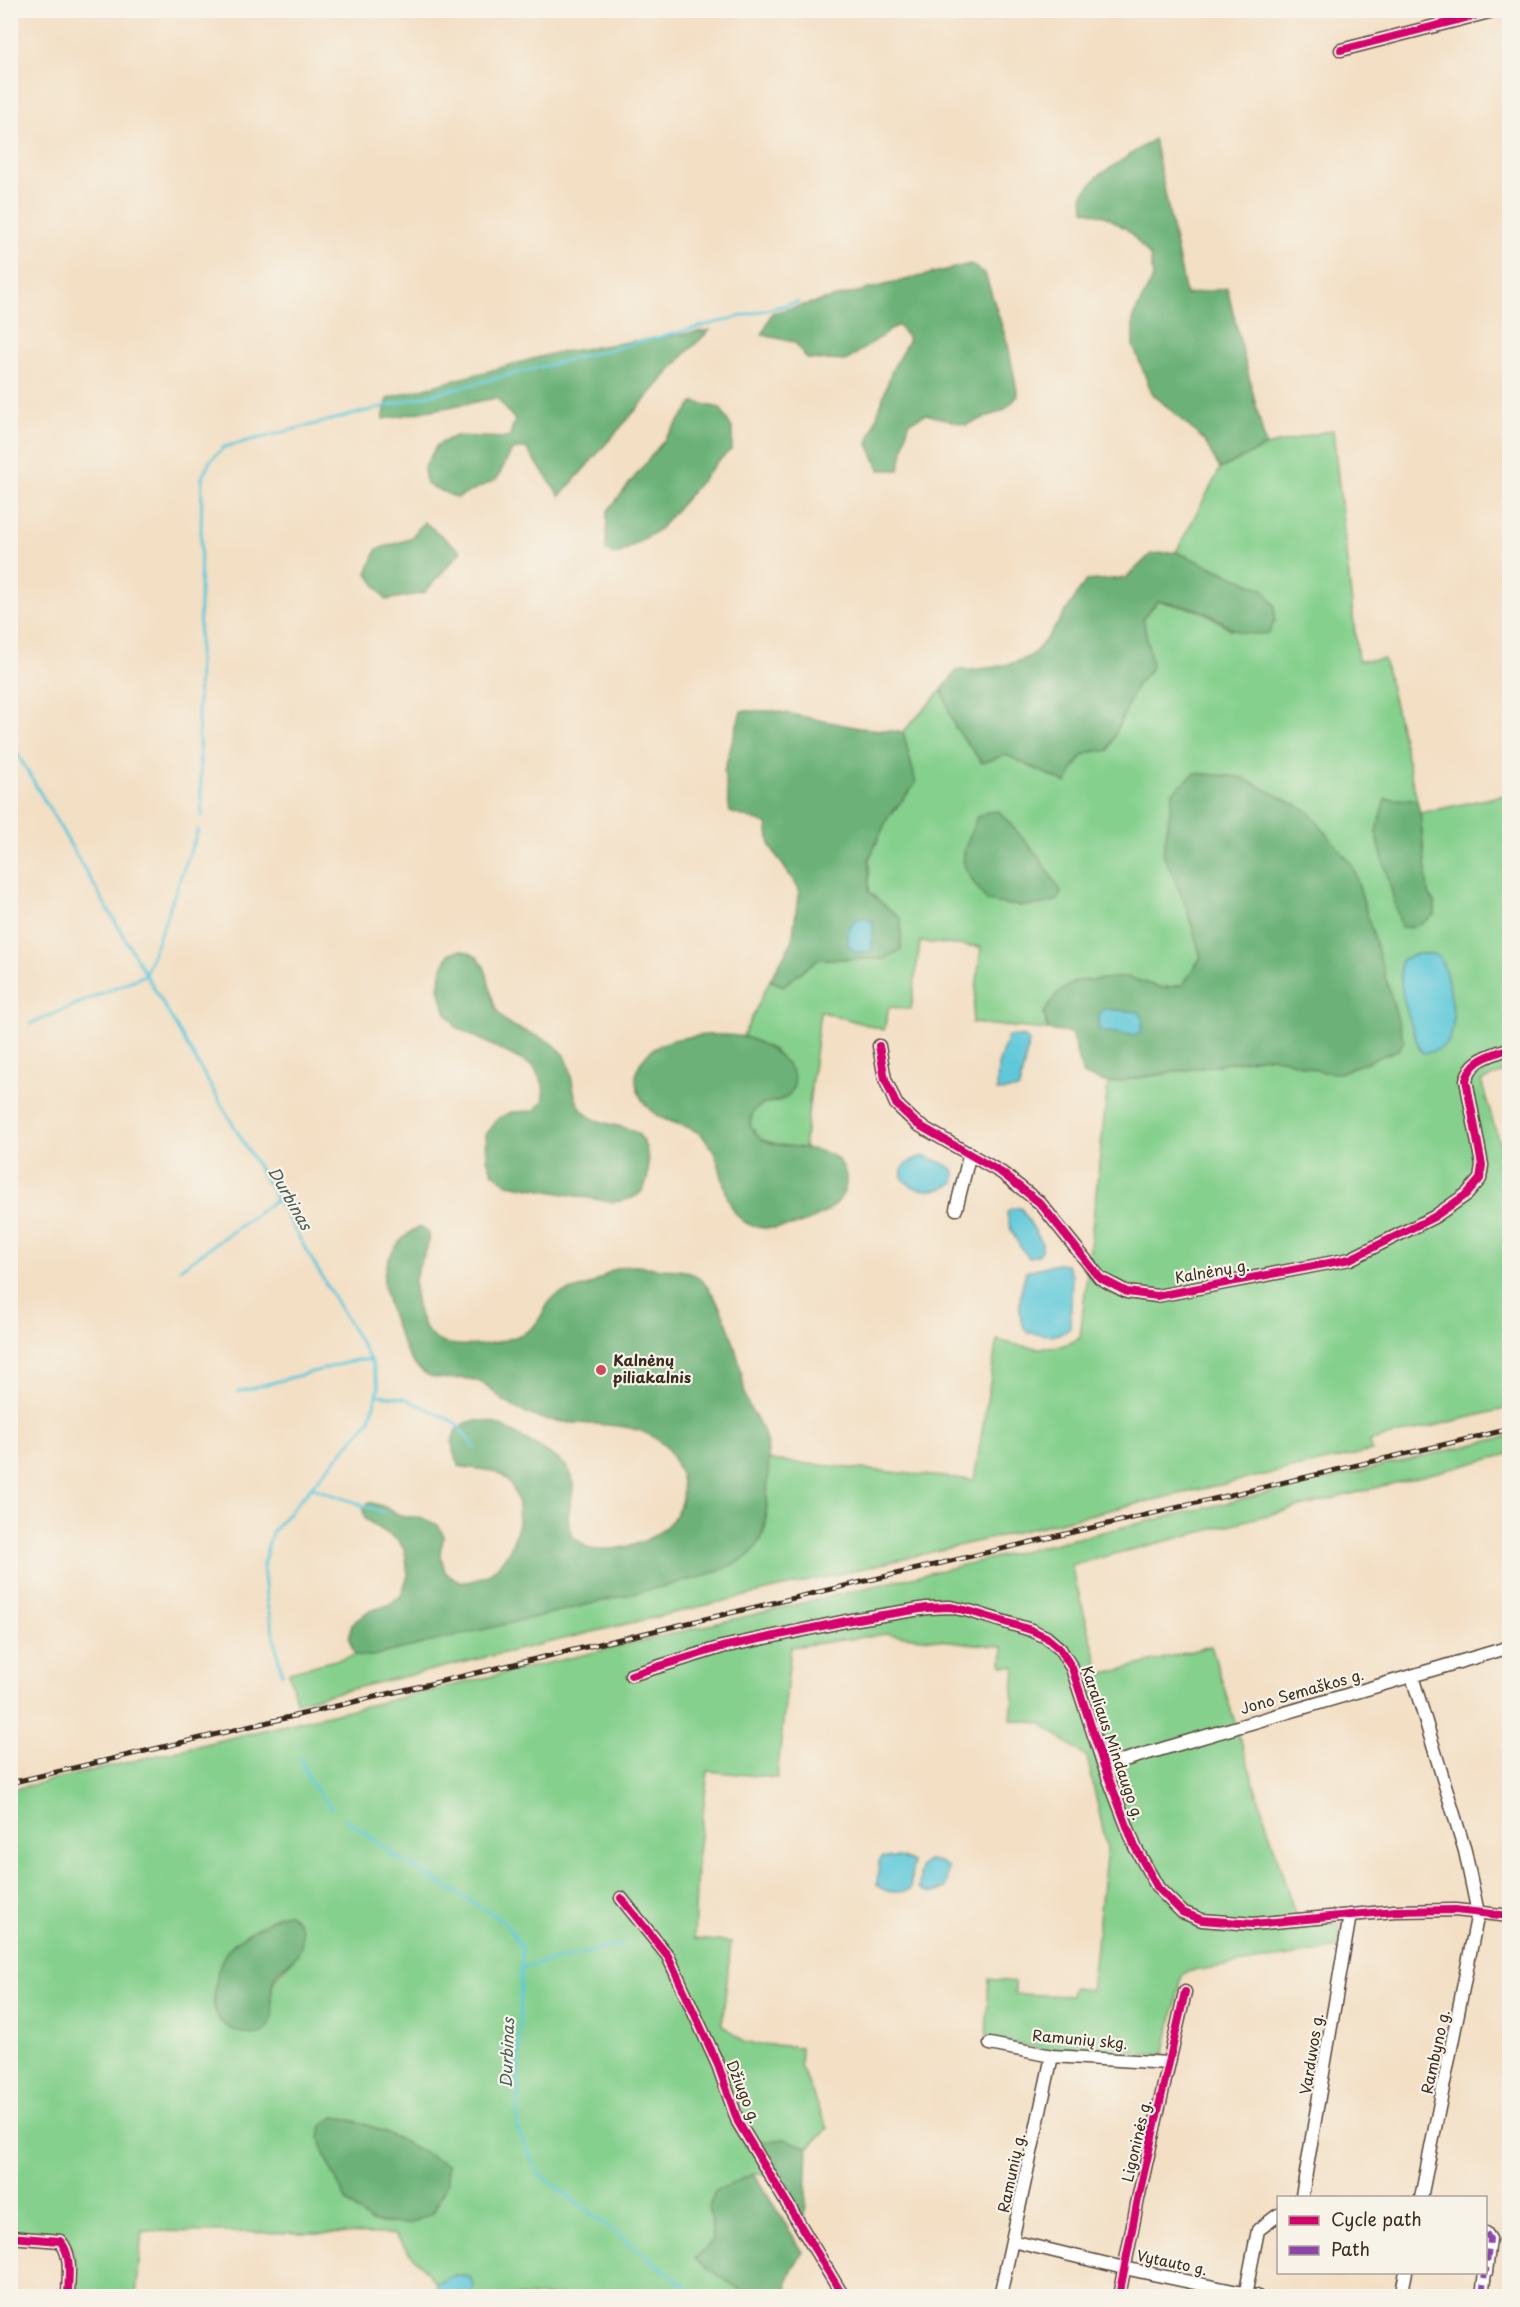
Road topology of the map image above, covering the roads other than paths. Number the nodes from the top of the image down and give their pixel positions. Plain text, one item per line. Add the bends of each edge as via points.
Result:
1 (1497, 10) edge
2 (1341, 50) dead end
3 (879, 1046) dead end
4 (1509, 1048) edge
5 (970, 1153) junction
6 (956, 1209) dead end
7 (1509, 1647) edge
8 (631, 1675) dead end
9 (1412, 1676) junction
10 (1104, 1766) junction
11 (621, 1898) dead end
12 (1478, 1913) junction
13 (1350, 1915) junction
14 (1509, 1916) edge
15 (1185, 1992) dead end
16 (990, 2044) dead end
17 (1052, 2056) junction
18 (1168, 2063) junction
19 (1300, 2196) edge
20 (1421, 2196) edge
21 (1277, 2216) edge
22 (1487, 2235) edge
23 (10, 2237) edge
24 (1012, 2241) junction
25 (1487, 2259) edge
26 (1124, 2268) junction
27 (1406, 2274) edge
28 (1485, 2274) edge
29 (68, 2296) edge
30 (843, 2296) edge
31 (1000, 2296) edge
32 (1119, 2296) edge
33 (1249, 2296) edge
34 (1401, 2296) edge
35 (1482, 2296) edge

1 - 2 street
3 - 5 street, Kalnėnų g. via 885,1080 896,1104 917,1124
4 - 5 street, Kalnėnų g. via 1479,1061 1469,1070 1466,1080 1482,1165 1480,1179 1467,1194 1434,1217 1350,1259 1191,1291 1157,1296 1127,1292 1100,1278 1040,1203
5 - 6 street
7 - 9 street, Jono Semaškos g.
8 - 10 street, Karaliaus Mindaugo g. via 722,1647 900,1612 950,1607 1031,1630 1060,1649 1072,1668
9 - 10 street, Jono Semaškos g.
9 - 12 street via 1467,1859
10 - 13 street, Karaliaus Mindaugo g. via 1150,1877 1182,1912 1202,1920 1253,1924
11 - 30 street, Džiugo g. via 668,1956 718,2065 738,2122
12 - 13 street, Karaliaus Mindaugo g. via 1455,1910
12 - 14 street, Karaliaus Mindaugo g.
12 - 20 street, Rambyno g.
13 - 19 street, Varduvos g. via 1319,2108
15 - 18 street, Ligoninės g.
16 - 17 street, Ramunių skg.
17 - 18 street, Ramunių skg.
17 - 24 street, Ramunių g.
18 - 26 street, Ligoninės g.
21 - 33 street via 1258,2230
22 - 25 street
23 - 29 street via 60,2241 68,2255
24 - 26 street, Vytauto g.
24 - 31 street, Ramunių g.
26 - 32 street, Ligoninės g.
26 - 33 street, Vytauto g.
27 - 34 street
28 - 35 street

